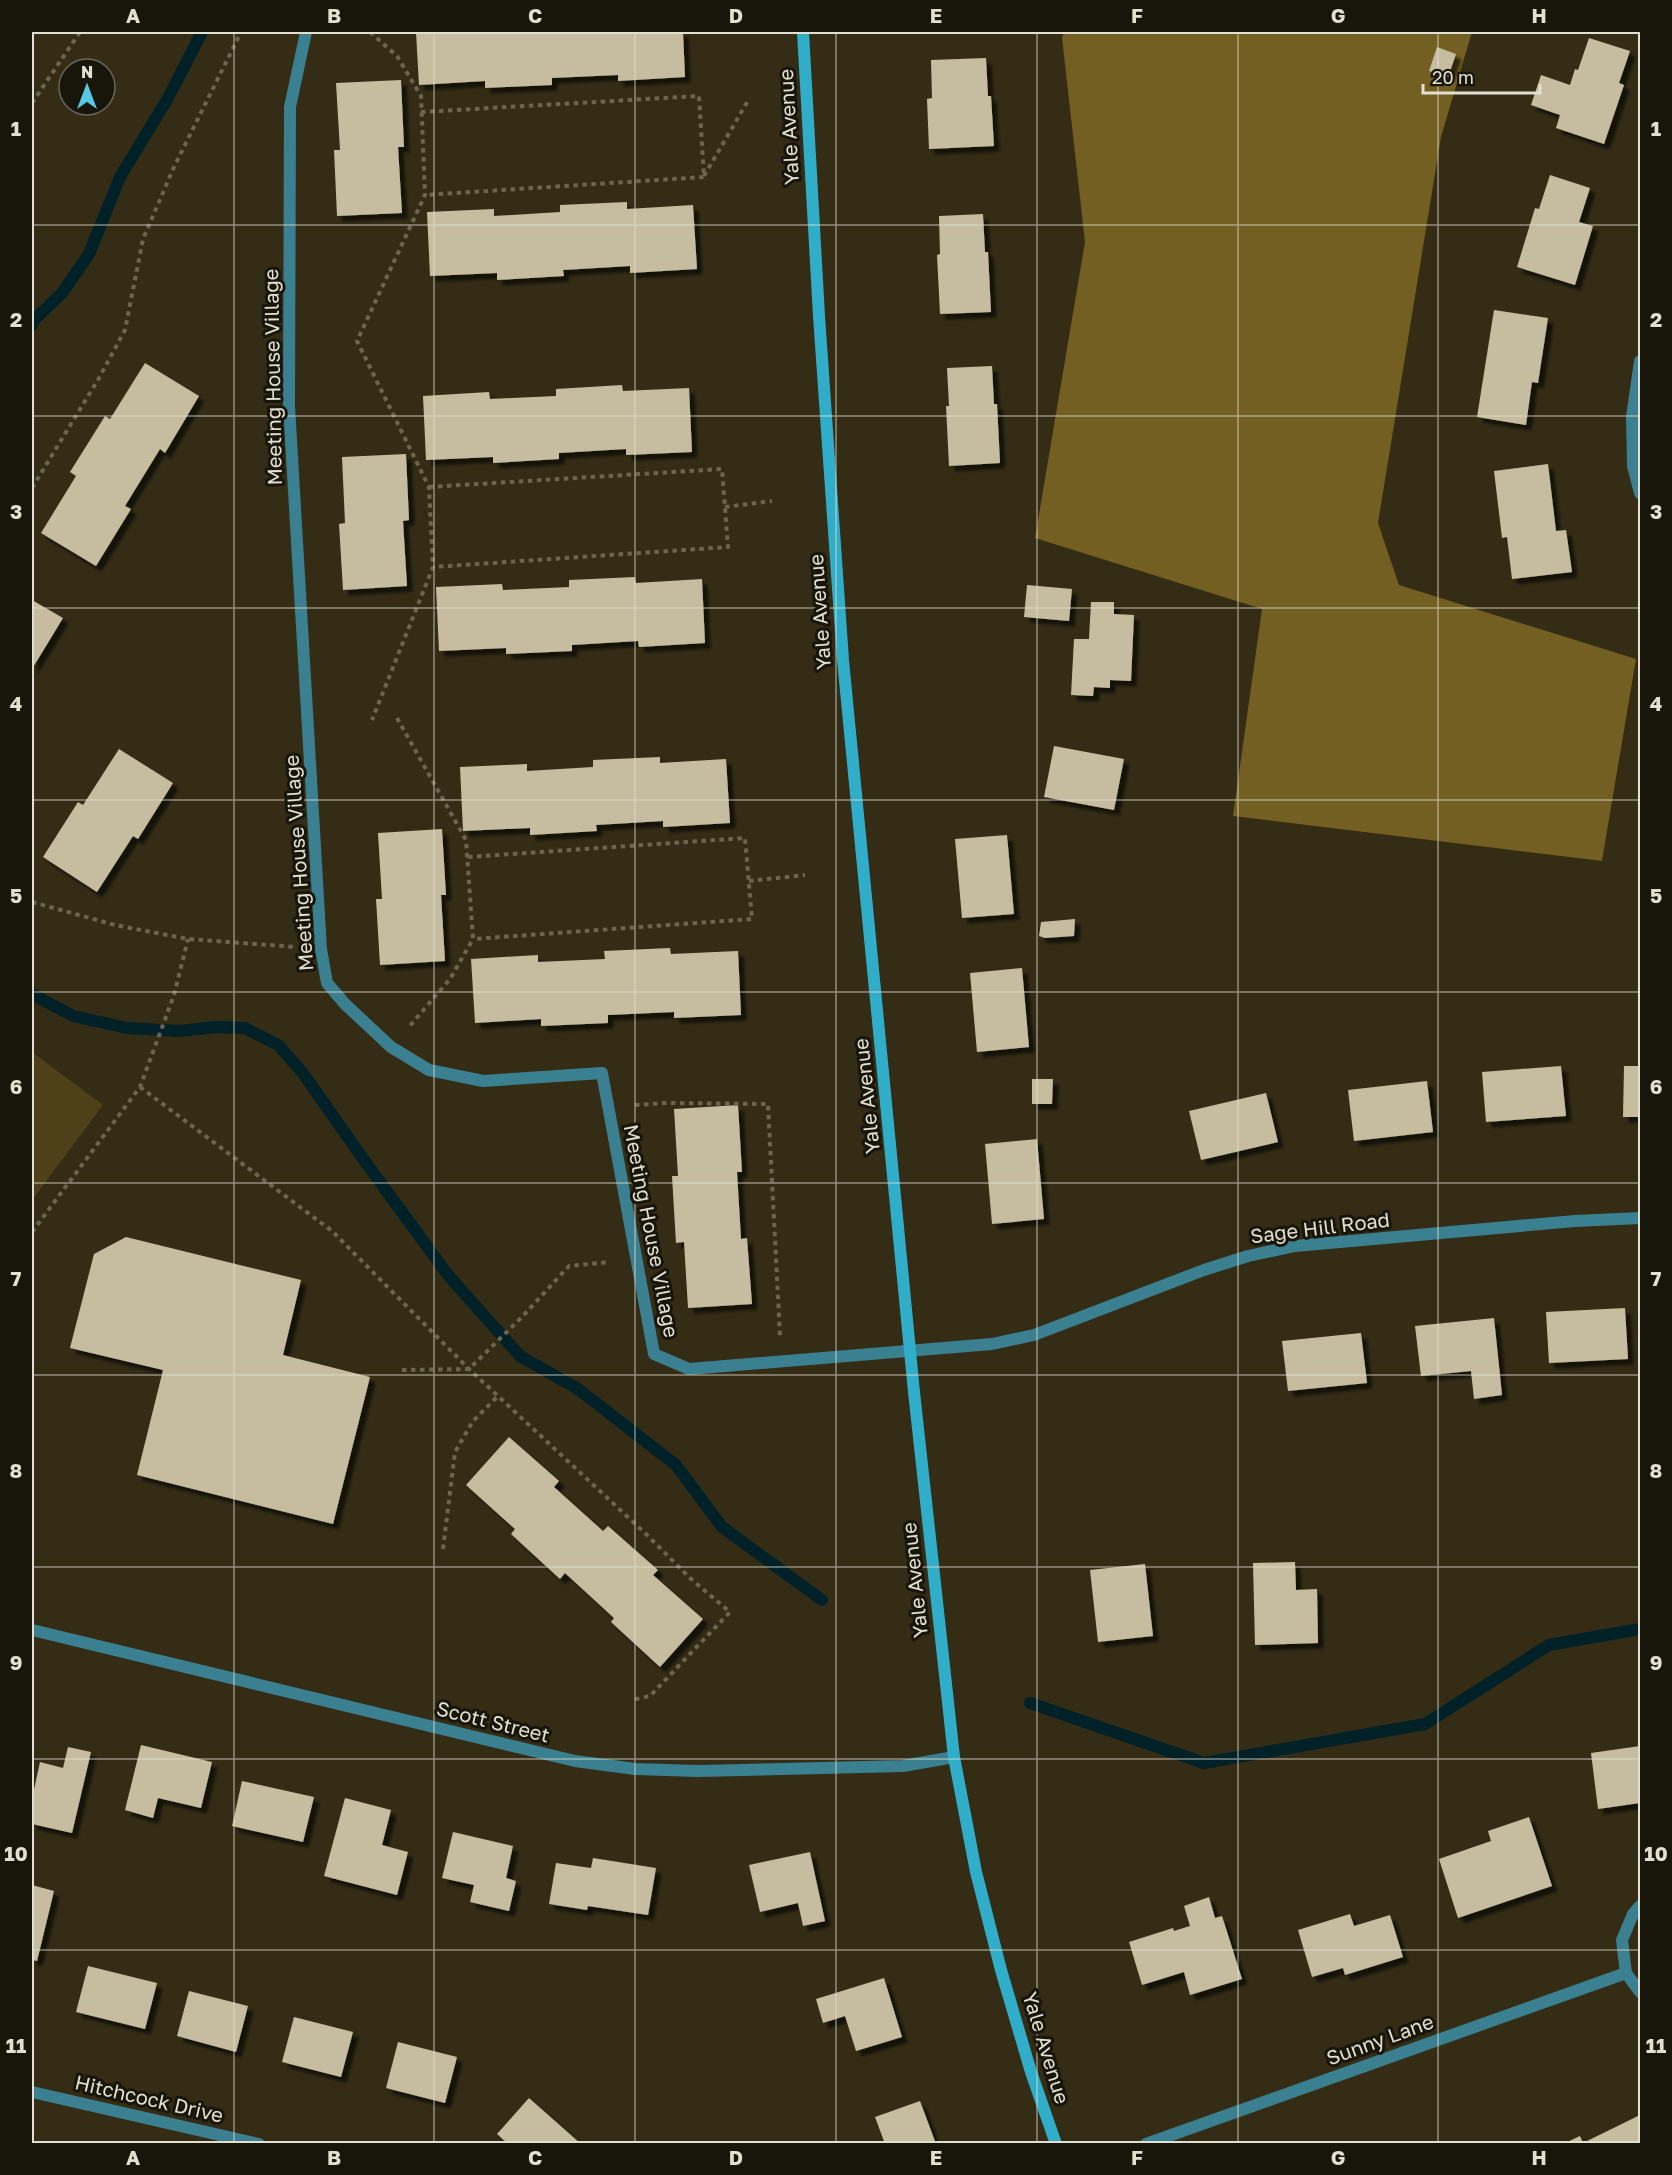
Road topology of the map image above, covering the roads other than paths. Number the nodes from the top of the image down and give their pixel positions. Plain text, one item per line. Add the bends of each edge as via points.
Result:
1 (306, 32) edge
2 (802, 32) edge
3 (1641, 361) edge
4 (1641, 493) edge
5 (1641, 1218) edge
6 (911, 1352) junction
7 (32, 1630) edge
8 (954, 1757) junction
9 (1641, 1906) edge
10 (1626, 1973) junction
11 (1641, 1992) edge
12 (32, 2092) edge
13 (259, 2144) edge
14 (1056, 2144) edge
15 (1146, 2144) edge

1 - 6 street, Meeting House Village via 290,107 289,406 321,949 327,983 391,1047 429,1070 483,1081 602,1073 654,1354 688,1368
2 - 6 main road, Yale Avenue via 843,660
3 - 4 street via 1632,417 1633,466
5 - 6 street, Sage Hill Road via 1295,1246 1204,1270 1034,1335 992,1344
6 - 8 main road, Yale Avenue
7 - 8 street, Scott Street via 575,1761 635,1769 698,1771 903,1766
8 - 14 main road, Yale Avenue via 976,1872 1001,1970
9 - 10 street via 1633,1914 1622,1940
10 - 11 street
10 - 15 street, Sunny Lane
12 - 13 street, Hitchcock Drive

